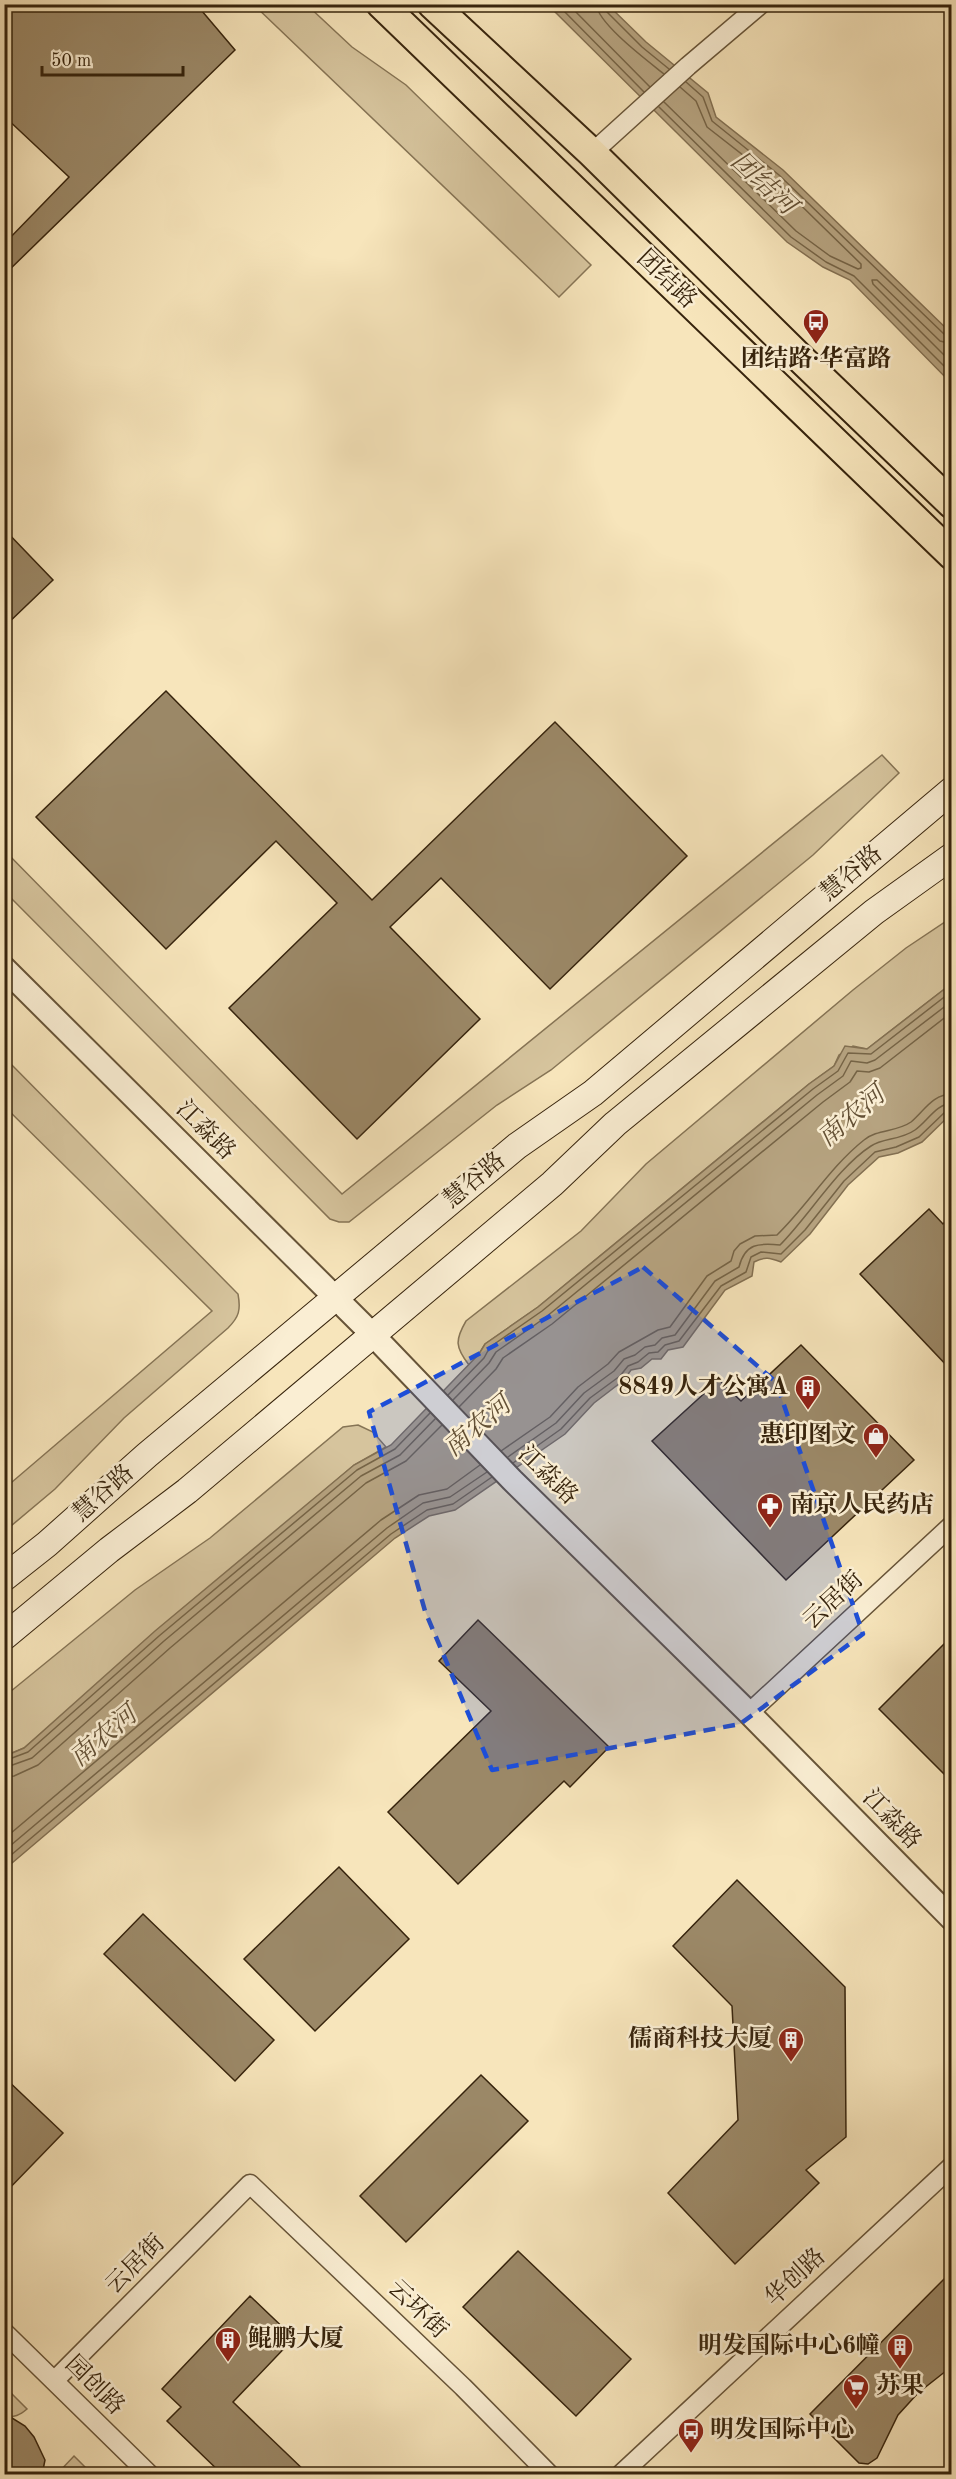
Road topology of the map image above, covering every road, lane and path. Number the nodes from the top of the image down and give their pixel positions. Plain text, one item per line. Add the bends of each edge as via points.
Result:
1 (381, 4) edge
2 (432, 4) edge
3 (761, 4) edge
4 (592, 153) junction
5 (951, 504) edge
6 (951, 555) edge
7 (951, 790) edge
8 (951, 856) edge
9 (4, 968) edge
10 (335, 1299) junction
11 (372, 1334) junction
12 (951, 1525) edge
13 (4, 1578) edge
14 (4, 1637) edge
15 (749, 1713) junction
16 (951, 1919) edge
17 (951, 2166) edge
18 (250, 2184) joint
19 (4, 2332) edge
20 (55, 2380) junction
21 (149, 2475) edge
22 (549, 2475) edge
23 (621, 2475) edge

1 - 6 main road, 团结路
2 - 4 main road, 团结路
3 - 4 street
4 - 5 main road, 团结路
7 - 10 main road, 慧谷路 via 593,1093 517,1146
8 - 11 main road, 慧谷路 via 874,912 615,1124 552,1184
9 - 10 street, 江淼路
10 - 11 street, 江淼路
10 - 13 main road, 慧谷路
11 - 14 main road, 慧谷路 via 187,1491
11 - 15 street, 江淼路 via 512,1480
12 - 15 street, 云居街
15 - 16 street, 江淼路
17 - 23 street, 华创路
18 - 20 street, 云居街
18 - 22 street, 云环街
19 - 20 street, 园创路
20 - 21 street, 园创路

